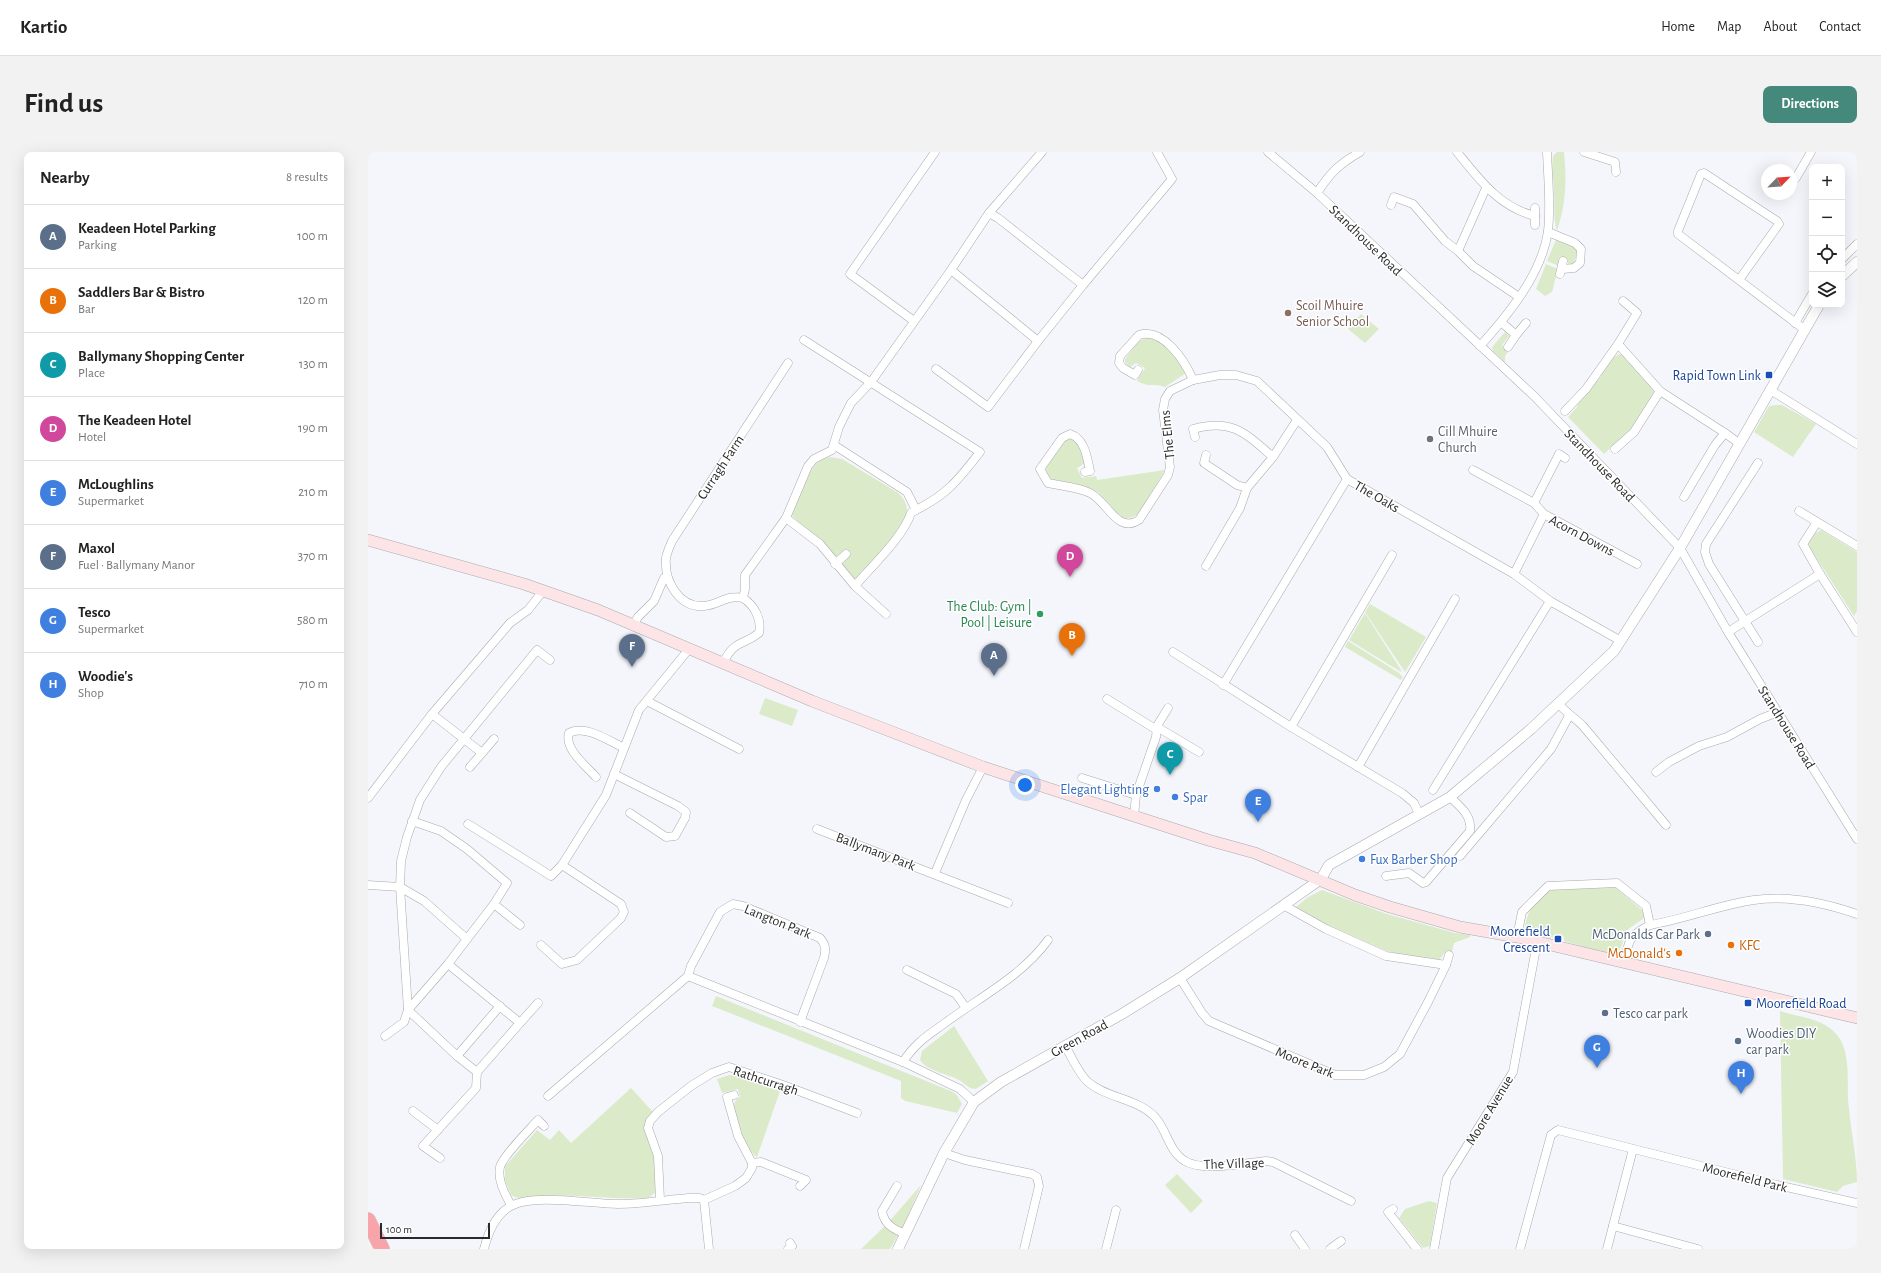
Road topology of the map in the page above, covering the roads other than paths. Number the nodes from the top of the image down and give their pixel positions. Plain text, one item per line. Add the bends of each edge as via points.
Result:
1 (935, 152) edge
2 (1042, 152) edge
3 (1157, 152) edge
4 (1268, 152) edge
5 (1360, 152) edge
6 (1457, 152) edge
7 (1547, 152) edge
8 (1584, 152) edge
9 (1811, 152) edge
10 (1616, 172) dead end
11 (1797, 176) edge
12 (1486, 188) junction
13 (1317, 193) junction
14 (1391, 205) dead end
15 (989, 213) junction
16 (1535, 225) dead end
17 (1548, 232) junction
18 (1857, 244) edge
19 (1458, 251) junction
20 (1845, 256) edge
21 (1857, 262) edge
22 (1562, 268) dead end
23 (951, 270) junction
24 (1845, 273) edge
25 (1739, 280) junction
26 (1083, 285) junction
27 (1519, 297) junction
28 (1809, 299) edge
29 (1624, 301) dead end
30 (1817, 308) edge
31 (914, 321) junction
32 (1501, 322) junction
33 (1526, 323) dead end
34 (1795, 323) junction
35 (1805, 330) junction
36 (1516, 335) junction
37 (804, 340) dead end
38 (1038, 341) junction
39 (1618, 344) junction
40 (1480, 346) junction
41 (1508, 347) dead end
42 (788, 363) dead end
43 (936, 369) dead end
44 (1138, 370) dead end
45 (1192, 380) junction
46 (871, 382) junction
47 (1660, 391) junction
48 (1772, 391) junction
49 (1565, 411) dead end
50 (1298, 420) junction
51 (1726, 433) junction
52 (1195, 437) dead end
53 (1740, 444) junction
54 (1857, 444) edge
55 (834, 445) junction
56 (1615, 449) dead end
57 (1206, 455) dead end
58 (1273, 457) junction
59 (1565, 458) dead end
60 (1758, 463) dead end
61 (1473, 470) dead end
62 (1085, 472) dead end
63 (1347, 479) junction
64 (1247, 488) junction
65 (1684, 497) dead end
66 (1534, 503) junction
67 (916, 510) junction
68 (1799, 511) dead end
69 (1544, 514) junction
70 (786, 518) junction
71 (1817, 522) junction
72 (368, 540) edge
73 (1857, 546) edge
74 (1680, 548) junction
75 (846, 554) dead end
76 (1392, 555) dead end
77 (835, 564) junction
78 (1637, 564) dead end
79 (1206, 566) dead end
80 (1514, 574) junction
81 (1820, 574) junction
82 (667, 576) junction
83 (855, 586) junction
84 (544, 591) junction
85 (743, 598) junction
86 (1455, 599) dead end
87 (1550, 601) junction
88 (886, 614) dead end
89 (1745, 622) junction
90 (634, 624) junction
91 (1728, 632) junction
92 (1857, 632) edge
93 (1621, 641) junction
94 (1758, 642) dead end
95 (689, 649) junction
96 (1173, 652) dead end
97 (550, 660) dead end
98 (723, 663) junction
99 (1223, 685) junction
100 (1107, 699) dead end
101 (647, 701) junction
102 (1558, 704) junction
103 (1168, 708) dead end
104 (1778, 712) junction
105 (432, 714) junction
106 (1569, 716) junction
107 (1291, 727) junction
108 (1157, 728) junction
109 (464, 739) junction
110 (494, 739) dead end
111 (624, 748) junction
112 (739, 749) dead end
113 (1199, 752) dead end
114 (482, 753) junction
115 (470, 767) dead end
116 (982, 767) junction
117 (1358, 767) junction
118 (1656, 772) dead end
119 (614, 774) junction
120 (596, 777) dead end
121 (1082, 778) dead end
122 (1433, 790) dead end
123 (1136, 795) junction
124 (1450, 797) junction
125 (368, 798) edge
126 (630, 813) dead end
127 (1419, 814) junction
128 (1134, 816) junction
129 (412, 821) junction
130 (468, 824) dead end
131 (1666, 825) dead end
132 (817, 829) dead end
133 (1857, 838) edge
134 (1460, 856) dead end
135 (562, 865) junction
136 (935, 873) junction
137 (1386, 876) dead end
138 (1321, 879) junction
139 (368, 885) edge
140 (400, 887) junction
141 (1008, 903) dead end
142 (494, 904) junction
143 (1285, 906) junction
144 (1857, 914) edge
145 (520, 924) dead end
146 (1650, 925) junction
147 (1517, 937) junction
148 (467, 939) junction
149 (1048, 940) dead end
150 (1537, 943) junction
151 (541, 945) dead end
152 (1449, 956) dead end
153 (1624, 963) junction
154 (448, 964) junction
155 (1446, 965) junction
156 (907, 970) dead end
157 (688, 976) junction
158 (1180, 978) junction
159 (538, 1003) dead end
160 (500, 1006) junction
161 (966, 1008) junction
162 (408, 1010) junction
163 (1857, 1018) edge
164 (800, 1022) junction
165 (520, 1023) junction
166 (385, 1036) dead end
167 (1065, 1046) junction
168 (457, 1056) junction
169 (903, 1062) junction
170 (477, 1072) junction
171 (734, 1095) dead end
172 (548, 1096) dead end
173 (974, 1102) junction
174 (413, 1111) dead end
175 (856, 1113) dead end
176 (544, 1126) dead end
177 (438, 1130) junction
178 (1633, 1149) junction
179 (944, 1153) junction
180 (440, 1158) dead end
181 (752, 1163) junction
182 (800, 1186) dead end
183 (897, 1186) dead end
184 (660, 1200) junction
185 (704, 1200) junction
186 (1351, 1201) dead end
187 (1857, 1203) edge
188 (511, 1205) junction
189 (1389, 1210) dead end
190 (1118, 1215) dead end
191 (368, 1220) edge
192 (1613, 1226) junction
193 (906, 1234) junction
194 (1295, 1235) dead end
195 (1341, 1241) dead end
196 (1024, 1248) edge
197 (382, 1249) edge
198 (484, 1249) edge
199 (709, 1249) edge
200 (898, 1249) edge
201 (1106, 1249) edge
202 (1305, 1249) edge
203 (1330, 1249) edge
204 (1417, 1249) edge
205 (1434, 1249) edge
206 (1520, 1249) edge
207 (1607, 1249) edge
208 (1698, 1249) edge

1 - 31 street via 850,274
2 - 15 street
3 - 26 street via 1172,179
4 - 13 street, Standhouse Road
5 - 13 street via 1329,174
6 - 12 street
7 - 17 street
8 - 10 street via 1615,162
9 - 11 street
12 - 16 street via 1518,212 1535,212
12 - 19 street
13 - 40 street, Standhouse Road
14 - 19 street via 1394,197 1413,204 1445,241
15 - 23 street
15 - 26 street
17 - 22 street via 1581,249 1580,263 1574,268
17 - 27 street via 1537,265
18 - 20 street
19 - 27 street via 1473,266
21 - 24 street
23 - 31 street
23 - 38 street
25 - 25 street via 1678,234 1704,172 1779,224
25 - 34 street
26 - 38 street
27 - 32 street
28 - 34 street
29 - 39 street via 1637,313
30 - 35 street, Green Road
31 - 46 street
32 - 36 street
32 - 40 street
33 - 36 street
34 - 35 street
35 - 48 street, Green Road
36 - 41 street
37 - 46 street
38 - 43 street via 988,407
39 - 47 street
39 - 49 street via 1586,389
40 - 74 street, Standhouse Road via 1534,396
42 - 82 street, Curragh Farm via 672,541 666,558
44 - 45 street via 1135,375 1123,368 1120,356 1139,335 1152,334 1178,354 1186,364
45 - 50 street, The Elms via 1236,375 1257,381
45 - 62 street, The Elms via 1170,392 1165,399 1163,410 1170,467 1168,475 1139,520 1127,525 1089,493 1048,484 1040,469 1062,438 1070,434 1081,442 1087,453 1090,471
46 - 55 street via 851,403 839,427
46 - 67 street via 980,452 953,486
47 - 51 street
47 - 56 street via 1634,432
48 - 53 street, Green Road
48 - 54 street
50 - 58 street
50 - 63 street, The Elms via 1328,448
51 - 53 street
51 - 65 street via 1715,444
52 - 58 street via 1193,429 1205,426 1232,426 1245,433
53 - 74 street, Green Road
55 - 67 street via 907,492
55 - 70 street via 832,450 808,466
57 - 64 street via 1204,463 1237,485
58 - 64 street
59 - 66 street via 1559,454
60 - 89 street via 1705,549 1709,564
61 - 66 street
63 - 80 street, The Oaks
63 - 99 street, The Oaks
64 - 79 street via 1240,508
66 - 69 street
67 - 83 street via 911,513 909,520 888,549
68 - 71 street
69 - 78 street, Acorn Downs
69 - 80 street, Acorn Downs
70 - 77 street via 820,544
70 - 85 street via 745,575
71 - 73 street
71 - 81 street via 1803,544
72 - 84 main road
74 - 91 street, Standhouse Road
74 - 93 street, Green Road
75 - 77 street
76 - 107 street
77 - 83 street
80 - 87 street, The Oaks
81 - 89 street
81 - 92 street
82 - 85 street, Curragh Farm via 679,596 693,606 715,604 728,598
82 - 90 street via 654,601
83 - 88 street
84 - 90 main road
84 - 105 street via 528,610 510,622
85 - 98 street via 748,601 759,618 759,633 732,648
86 - 117 street
87 - 93 street, The Oaks
87 - 122 street
89 - 91 street
89 - 94 street
90 - 95 main road
91 - 104 street, Standhouse Road
93 - 102 street, Green Road via 1614,651
95 - 98 main road
95 - 101 street
96 - 99 street
97 - 109 street via 537,650
98 - 116 main road via 819,704
99 - 107 street
100 - 108 street
101 - 111 street via 639,710
101 - 112 street
102 - 106 street
102 - 124 street, Green Road
103 - 108 street
104 - 118 street via 1727,737 1699,746
104 - 133 street, Standhouse Road
105 - 109 street
105 - 125 street
106 - 131 street via 1583,726
106 - 134 street via 1551,749
107 - 117 street
108 - 113 street
108 - 123 street
109 - 114 street
109 - 129 street via 425,791
110 - 114 street
111 - 119 street
111 - 120 street via 584,730 573,730 569,733 567,738 571,748
114 - 115 street
116 - 128 main road
116 - 136 street, Ballymany Park
117 - 127 street via 1402,793 1414,803
119 - 126 street via 686,812 675,836 666,837
119 - 135 street via 606,795
121 - 123 street
123 - 128 street
124 - 127 street, Green Road
124 - 137 street via 1468,815 1470,831 1426,882 1423,883 1409,873
127 - 138 street, Green Road via 1328,865
128 - 138 main road via 1255,853
129 - 140 street via 404,846
129 - 142 street via 441,831 507,883
130 - 135 street via 551,876
132 - 136 street, Ballymany Park
135 - 151 street via 621,904 624,912 621,918 577,960 562,964
136 - 141 street, Ballymany Park
138 - 143 street, Green Road
138 - 147 main road via 1355,895 1390,907 1460,927
139 - 140 street
140 - 148 street via 424,901
140 - 162 street
142 - 145 street
142 - 148 street
143 - 155 street via 1326,929 1386,956
143 - 158 street, Green Road
144 - 146 street via 1795,899 1770,899 1754,900
146 - 147 street via 1646,906 1617,883 1548,886 1522,912
146 - 153 street via 1635,933 1628,942
147 - 150 main road
148 - 154 street
149 - 161 street via 1036,957
150 - 153 main road
150 - 205 street, Moore Avenue via 1512,1072 1447,1178
152 - 155 street, Moore Park
153 - 163 main road
154 - 160 street
154 - 162 street
155 - 158 street, Moore Park via 1400,1054 1384,1067 1364,1075 1335,1075 1209,1021
156 - 161 street via 956,994
157 - 164 street
157 - 164 street, Langton Park via 720,912 733,904 820,938 824,942 825,953
157 - 172 street, Langton Park
158 - 167 street, Green Road
159 - 165 street
160 - 165 street
160 - 168 street
161 - 169 street via 914,1046
162 - 166 street via 404,1022
162 - 168 street
164 - 169 street
165 - 170 street
167 - 173 street, Green Road via 1001,1082
167 - 186 street, The Village via 1086,1081 1154,1115 1175,1153 1185,1161 1206,1166 1273,1162
168 - 170 street
169 - 173 street via 954,1086
170 - 177 street via 476,1088
171 - 181 street, Rathcurragh via 727,1097 733,1122
173 - 179 street, Green Road
174 - 177 street
175 - 184 street, Rathcurragh via 729,1067 717,1070 691,1086 650,1121 650,1137 658,1156
176 - 188 street via 538,1120 500,1166 501,1183
177 - 180 street via 423,1146
178 - 187 street, Moorefield Park
178 - 192 street
178 - 206 street, Moorefield Park via 1558,1130 1550,1135
179 - 193 street, Green Road
179 - 196 street via 1037,1177 1039,1186
181 - 182 street via 761,1162 806,1180
181 - 185 street via 746,1178
183 - 193 street via 882,1215 894,1229
184 - 185 street
184 - 188 street via 615,1204 552,1200
185 - 199 street
188 - 198 street via 495,1221
189 - 204 street
190 - 201 street
191 - 197 highway
192 - 207 street
192 - 208 street
193 - 200 street, Green Road
194 - 202 street
195 - 203 street

